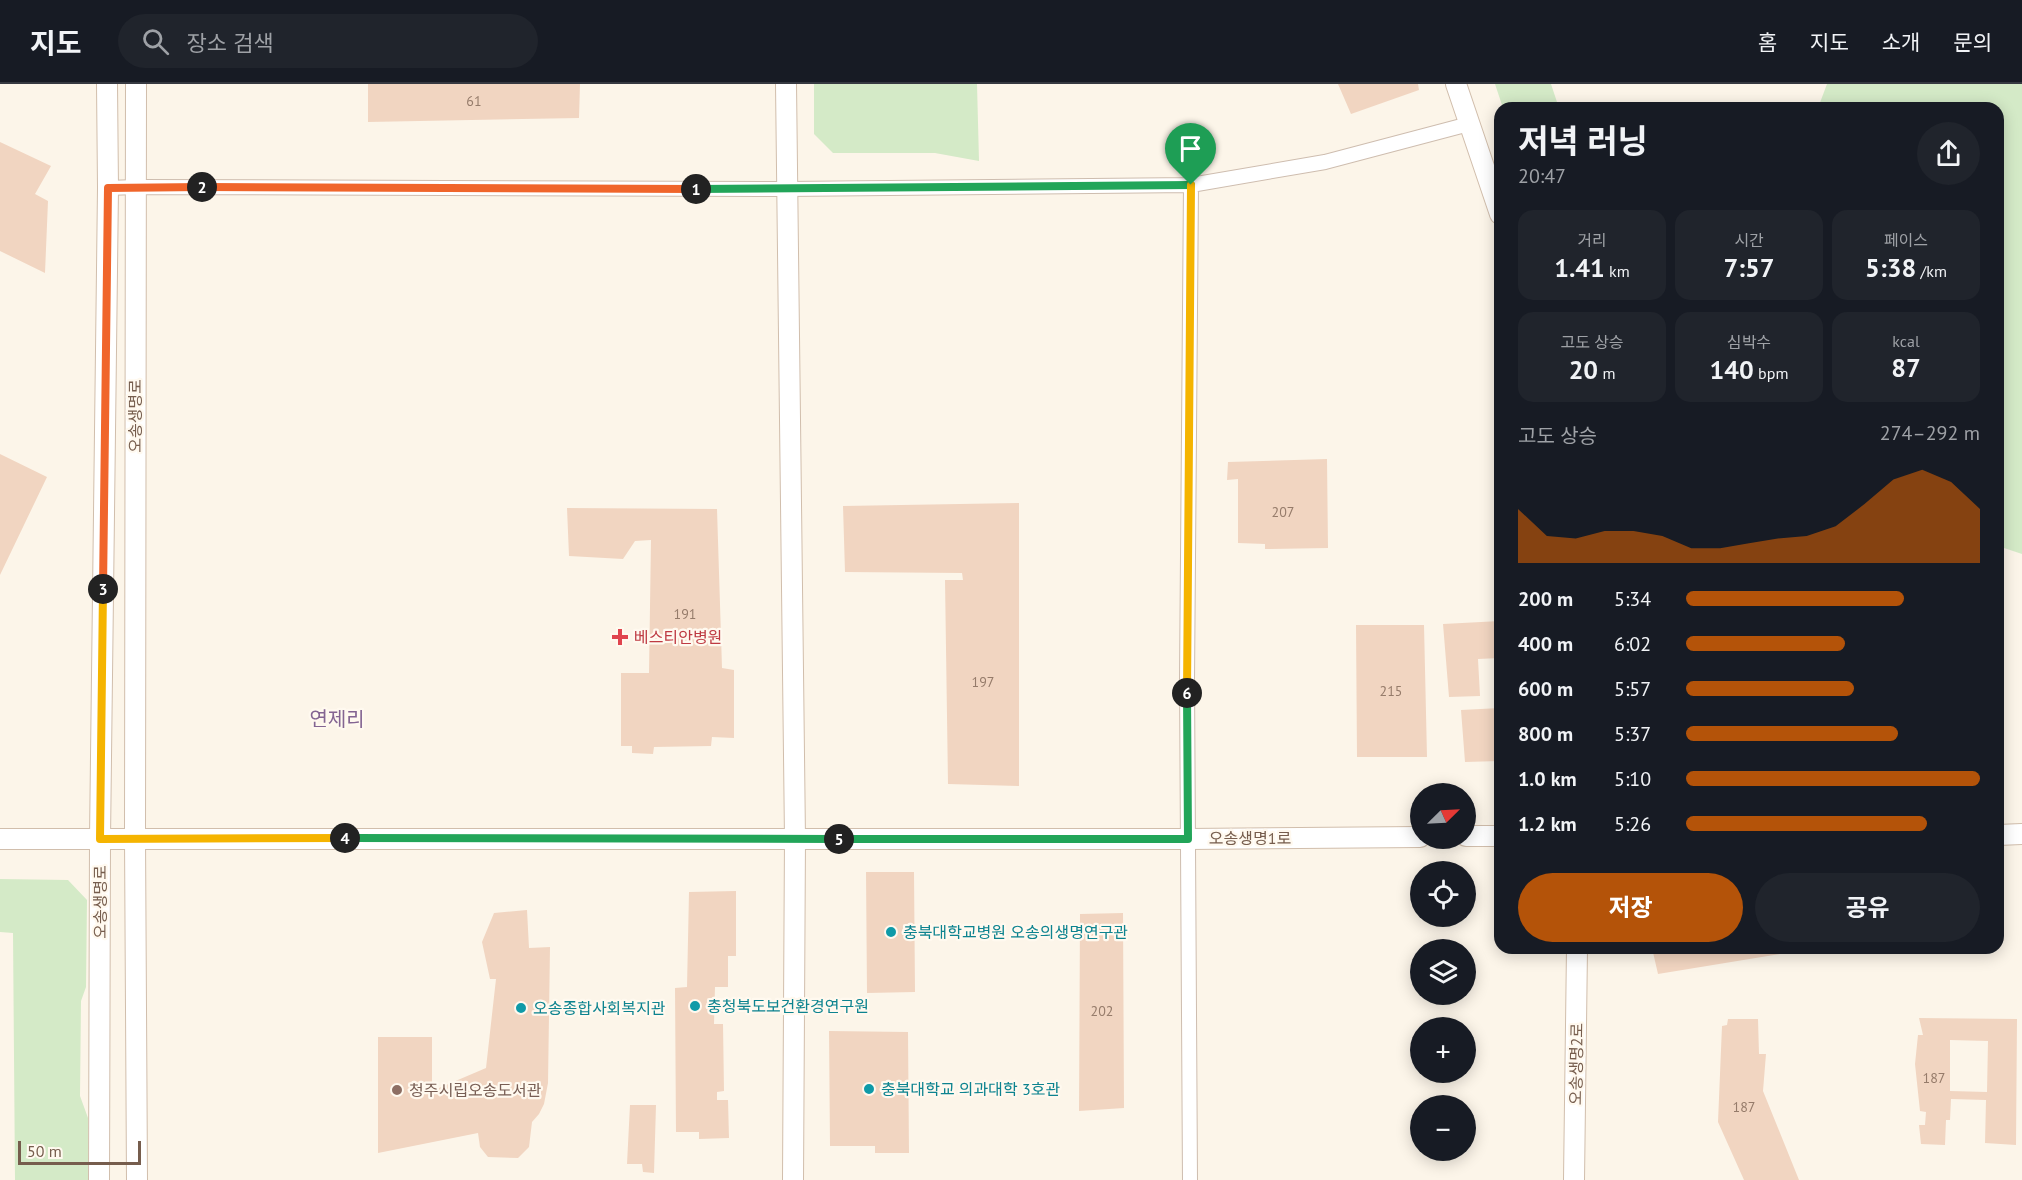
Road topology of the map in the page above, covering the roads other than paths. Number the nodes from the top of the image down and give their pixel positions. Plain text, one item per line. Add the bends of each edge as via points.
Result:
1 (107, 84) edge
2 (136, 84) edge
3 (786, 84) edge
4 (1456, 84) edge
5 (1469, 124) junction
6 (1191, 185) junction
7 (136, 187) junction
8 (108, 188) junction
9 (786, 189) junction
10 (1494, 197) edge
11 (2022, 834) edge
12 (2004, 835) edge
13 (1476, 836) edge
14 (1494, 836) edge
15 (1410, 837) edge
16 (135, 838) junction
17 (0, 839) edge
18 (100, 839) junction
19 (795, 839) junction
20 (1188, 839) junction
21 (1577, 954) edge
22 (99, 1180) edge
23 (137, 1180) edge
24 (793, 1180) edge
25 (1190, 1180) edge
26 (1574, 1180) edge

1 - 8 street, 오송생명로
2 - 7 street, 오송생명로
3 - 9 street
4 - 5 street
5 - 6 street via 1325,162
5 - 10 street
6 - 9 street
6 - 20 street
7 - 8 street
7 - 9 street
7 - 16 street, 오송생명로
8 - 18 street, 오송생명로
9 - 19 street
11 - 12 street
13 - 14 street
15 - 20 street, 오송생명1로
16 - 18 street, 오송생명1로
16 - 19 street, 오송생명1로
16 - 23 street, 오송생명로
17 - 18 street, 오송생명1로
18 - 22 street, 오송생명로
19 - 20 street, 오송생명1로
19 - 24 street
20 - 25 street
21 - 26 street, 오송생명2로

